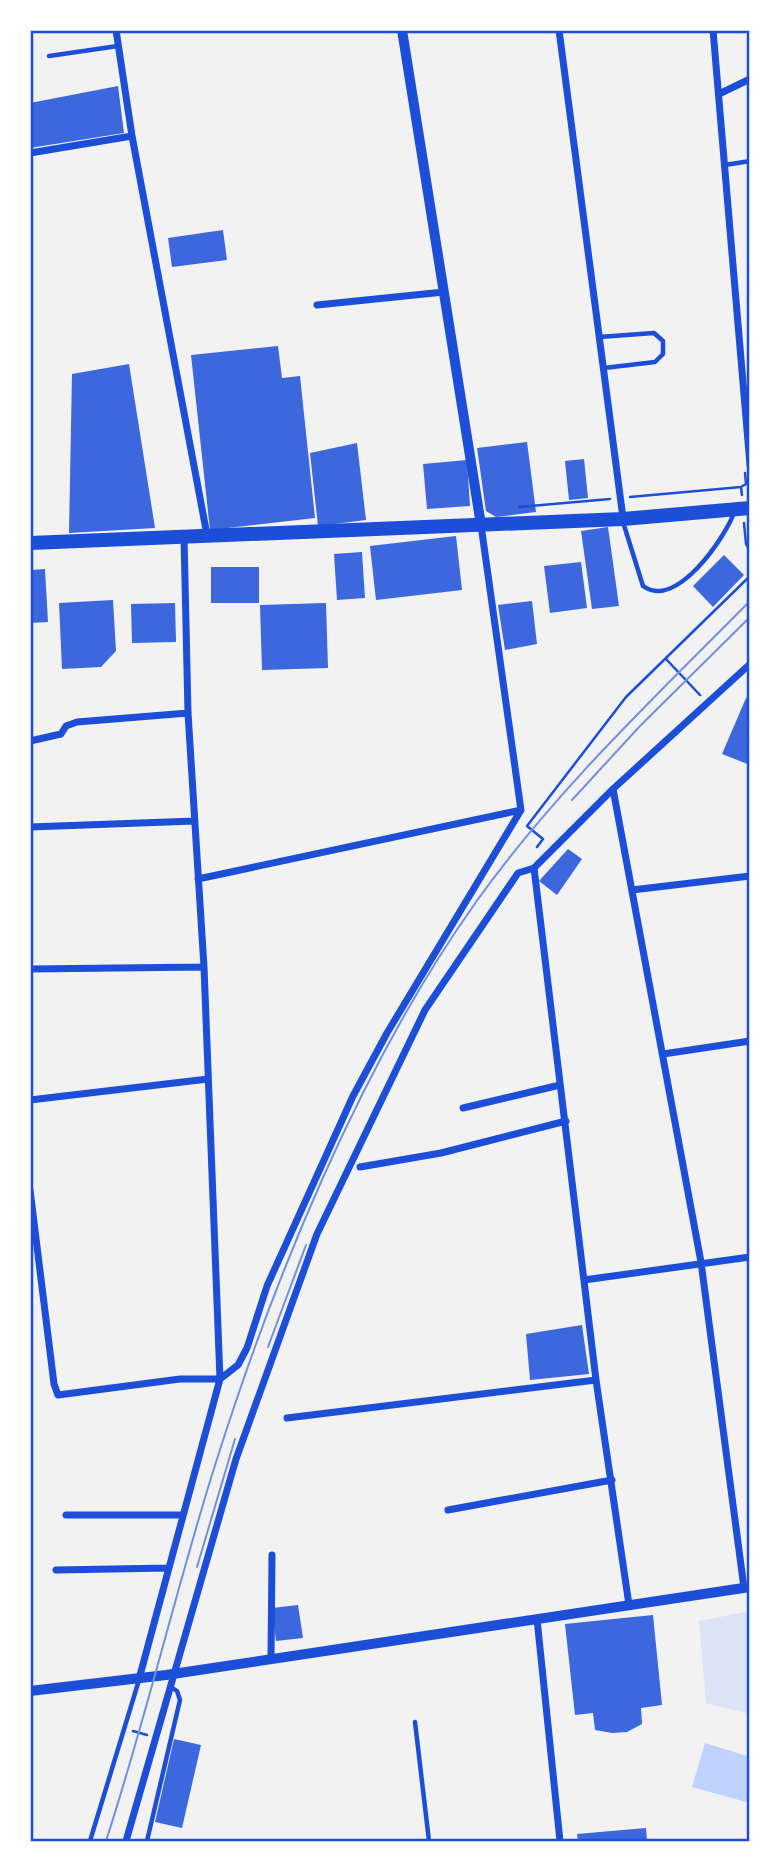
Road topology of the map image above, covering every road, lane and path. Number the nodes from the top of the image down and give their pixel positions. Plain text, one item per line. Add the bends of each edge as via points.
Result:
1 (116, 30) edge
2 (402, 30) edge
3 (559, 30) edge
4 (713, 30) edge
5 (119, 46) junction
6 (49, 56) dead end
7 (750, 79) edge
8 (719, 94) junction
9 (132, 136) junction
10 (30, 153) edge
11 (750, 161) edge
12 (725, 164) junction
13 (444, 292) junction
14 (317, 305) dead end
15 (599, 337) junction
16 (603, 368) junction
17 (750, 465) edge
18 (743, 508) edge
19 (623, 519) junction
20 (481, 525) junction
21 (184, 537) junction
22 (207, 537) junction
23 (30, 543) edge
24 (750, 576) edge
25 (666, 659) junction
26 (750, 664) edge
27 (709, 703) junction
28 (188, 713) junction
29 (30, 741) edge
30 (613, 789) junction
31 (521, 810) junction
32 (195, 821) junction
33 (30, 827) edge
34 (542, 859) junction
35 (534, 868) junction
36 (750, 876) edge
37 (198, 879) junction
38 (632, 890) junction
39 (204, 967) junction
40 (30, 969) edge
41 (750, 1041) edge
42 (663, 1054) junction
43 (208, 1079) junction
44 (560, 1085) junction
45 (30, 1100) edge
46 (463, 1108) dead end
47 (566, 1121) junction
48 (360, 1167) dead end
49 (30, 1191) edge
50 (750, 1257) edge
51 (701, 1262) junction
52 (584, 1280) junction
53 (220, 1379) junction
54 (596, 1380) junction
55 (287, 1418) dead end
56 (612, 1480) junction
57 (448, 1510) dead end
58 (183, 1515) junction
59 (66, 1516) dead end
60 (272, 1555) dead end
61 (169, 1569) junction
62 (56, 1570) dead end
63 (747, 1588) edge
64 (629, 1605) junction
65 (537, 1619) junction
66 (271, 1658) junction
67 (176, 1674) junction
68 (139, 1679) junction
69 (172, 1687) junction
70 (30, 1691) edge
71 (415, 1722) dead end
72 (124, 1728) junction
73 (157, 1737) junction
74 (90, 1841) edge
75 (126, 1841) edge
76 (147, 1841) edge
77 (429, 1841) edge
78 (560, 1841) edge

1 - 5 street
2 - 13 street
3 - 15 street
4 - 8 street
5 - 6 lane
5 - 9 street
7 - 8 street
8 - 12 street
9 - 10 street
9 - 22 street
11 - 12 lane
12 - 17 street
13 - 14 street
13 - 20 street
15 - 16 street
15 - 16 lane via 654,333 663,341 663,354 655,362
16 - 19 street
18 - 19 main road
18 - 19 lane via 712,552 664,592 651,592 643,586
19 - 20 main road
20 - 22 main road
20 - 31 street
21 - 22 main road
21 - 23 main road
21 - 28 street
24 - 25 path
25 - 27 path
25 - 34 path via 626,697 527,827 543,839 534,851
26 - 27 street
27 - 30 street
28 - 29 street via 77,722 65,726 61,734
28 - 32 street
30 - 34 street
30 - 38 street
31 - 37 street
31 - 53 street via 364,1075 267,1286 247,1348 238,1365
32 - 33 street
32 - 37 street
34 - 35 street
35 - 44 street
35 - 67 street via 518,873 425,1010 317,1234 240,1446
36 - 38 street
37 - 39 street
38 - 42 street
39 - 40 street
39 - 43 street
41 - 42 street
42 - 51 street
43 - 45 street
43 - 53 street
44 - 46 street
44 - 47 street
47 - 48 street via 441,1153
47 - 52 street
49 - 53 street via 58,1395 180,1379
50 - 51 street
51 - 52 street
51 - 63 street
52 - 54 street
53 - 58 street
54 - 55 street
54 - 56 street
56 - 57 street
56 - 64 street
58 - 59 street
58 - 61 street
60 - 66 street
61 - 62 street
61 - 68 street
63 - 64 street
64 - 65 street
65 - 66 street
65 - 78 street
66 - 67 street
67 - 68 street
67 - 69 street
68 - 70 street
68 - 72 lane
69 - 73 street
69 - 76 lane via 180,1700
71 - 77 lane
72 - 73 path
72 - 74 lane
73 - 75 street

